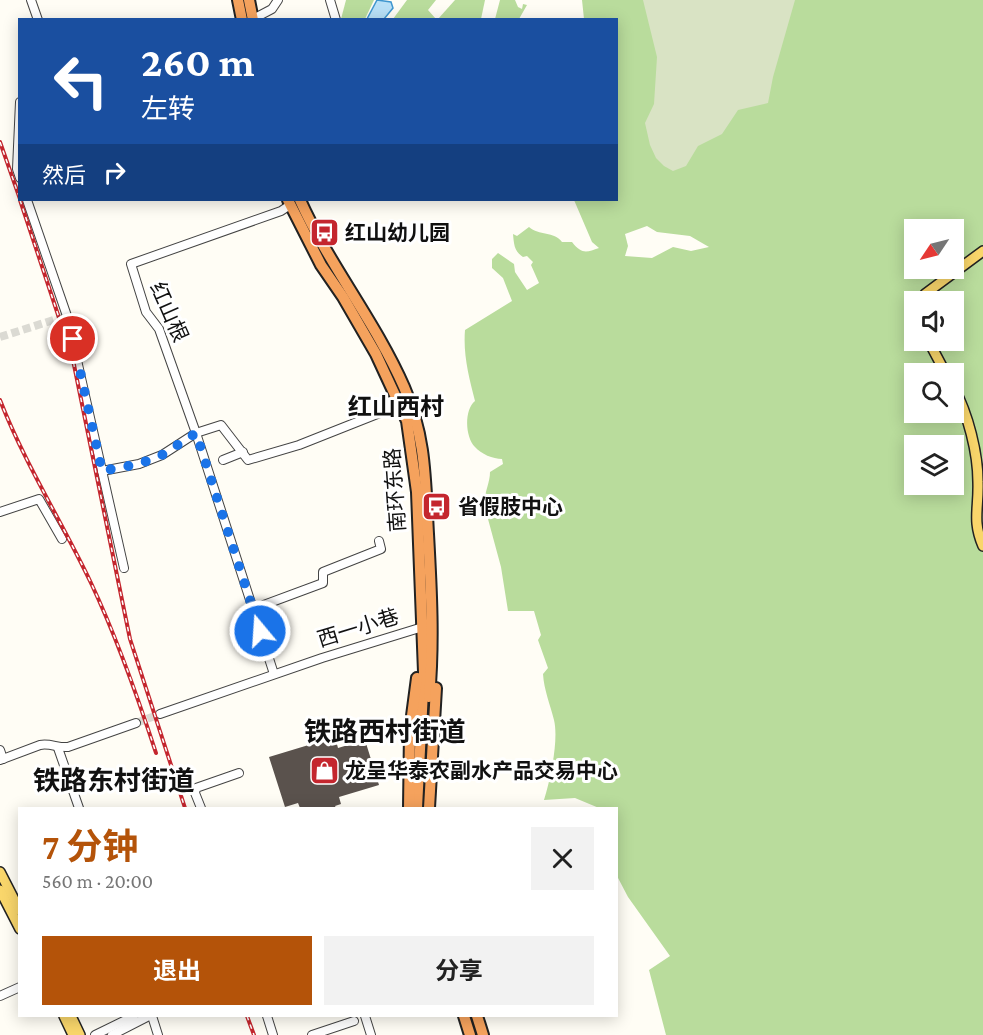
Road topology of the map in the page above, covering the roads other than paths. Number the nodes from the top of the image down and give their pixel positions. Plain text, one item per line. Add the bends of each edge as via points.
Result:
1 (31, 0) edge
2 (237, 0) edge
3 (249, 0) edge
4 (278, 0) edge
5 (330, 0) edge
6 (37, 18) edge
7 (242, 18) edge
8 (253, 18) edge
9 (255, 18) edge
10 (335, 18) edge
11 (18, 147) edge
12 (18, 172) edge
13 (27, 201) edge
14 (295, 201) edge
15 (983, 251) edge
16 (929, 291) edge
17 (400, 405) junction
18 (964, 418) edge
19 (196, 433) junction
20 (243, 452) junction
21 (223, 460) dead end
22 (102, 471) junction
23 (0, 512) edge
24 (62, 539) dead end
25 (379, 541) dead end
26 (983, 546) edge
27 (124, 568) dead end
28 (253, 609) junction
29 (426, 626) junction
30 (426, 652) junction
31 (274, 674) junction
32 (427, 674) junction
33 (160, 714) tunnel mouth
34 (136, 723) tunnel mouth
35 (58, 748) junction
36 (0, 750) edge
37 (1, 759) edge
38 (239, 773) dead end
39 (79, 807) edge
40 (201, 807) edge
41 (409, 807) edge
42 (417, 807) edge
43 (423, 807) edge
44 (429, 807) edge
45 (0, 872) edge
46 (0, 890) edge
47 (18, 907) edge
48 (18, 925) edge
49 (18, 988) edge
50 (0, 996) edge
51 (64, 1017) edge
52 (71, 1017) edge
53 (132, 1017) edge
54 (149, 1017) edge
55 (151, 1017) edge
56 (267, 1017) edge
57 (365, 1017) edge
58 (464, 1017) edge
59 (470, 1017) edge
60 (477, 1017) edge
61 (483, 1017) edge
62 (354, 1021) dead end
63 (73, 1035) edge
64 (80, 1035) edge
65 (95, 1035) edge
66 (112, 1035) edge
67 (159, 1035) edge
68 (273, 1035) edge
69 (312, 1035) edge
70 (371, 1035) edge
71 (470, 1035) edge
72 (476, 1035) edge
73 (483, 1035) edge
74 (489, 1035) edge

1 - 6 street
2 - 7 highway
3 - 8 highway
4 - 9 street via 272,9
5 - 10 street
11 - 12 street
13 - 22 street via 65,317
14 - 17 highway, 南环东路 via 321,265 376,354
14 - 19 street, 红山根 via 281,211 131,264 146,312 159,329
14 - 29 highway, 南环东路 via 387,354 415,416 425,463
15 - 16 main road
17 - 20 street via 299,445 248,460
17 - 29 highway, 南环东路 via 407,421 414,463
18 - 26 main road via 975,452 975,525
19 - 20 street via 221,424
19 - 22 street via 162,455
19 - 28 street
20 - 21 street
22 - 27 street
23 - 24 street via 39,499
25 - 28 street via 381,549 322,572 323,583
28 - 31 street
29 - 30 highway, 南环东路
29 - 31 street, 西一小巷
30 - 32 highway, 南环东路
30 - 41 highway via 410,731
30 - 44 highway via 437,671
31 - 33 street, 西一小巷
32 - 42 highway, 南环东路
32 - 43 highway, 南环东路
34 - 35 street
35 - 37 street via 40,745
35 - 39 street
36 - 37 street
38 - 40 street via 196,788
45 - 47 main road
46 - 48 main road
49 - 50 street
51 - 63 main road
52 - 64 main road
53 - 65 street
54 - 66 street
55 - 67 street
56 - 68 street
57 - 70 street
58 - 71 highway
59 - 72 highway
60 - 73 highway
61 - 74 highway
62 - 69 street

